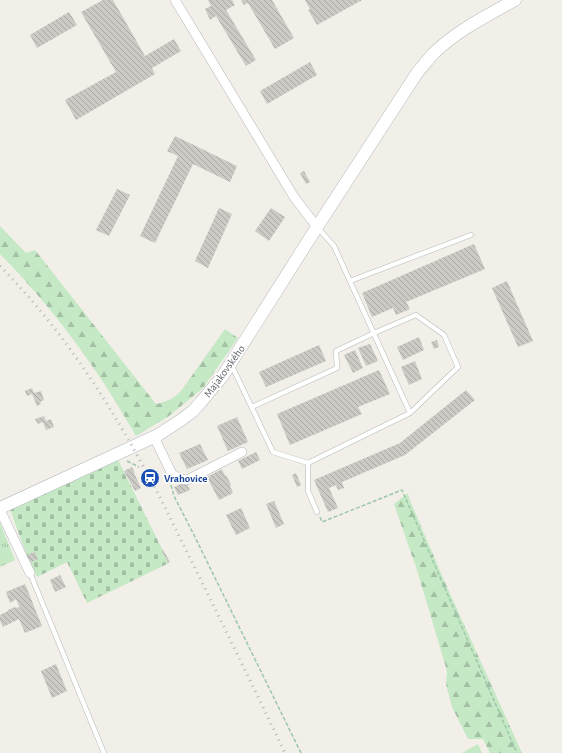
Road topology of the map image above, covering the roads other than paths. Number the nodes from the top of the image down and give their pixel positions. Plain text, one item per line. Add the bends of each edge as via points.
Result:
1 (175, 0) edge
2 (515, 0) edge
3 (317, 227) junction
4 (470, 235) dead end
5 (350, 282) junction
6 (374, 333) junction
7 (231, 364) junction
8 (252, 407) junction
9 (410, 413) junction
10 (154, 437) junction
11 (242, 452) dead end
12 (308, 462) junction
13 (0, 509) edge
14 (318, 512) road end
15 (30, 573) joint
16 (104, 753) edge

1 - 3 street via 294,197
2 - 3 street, Majakovského via 466,28 435,52 410,83
3 - 5 lane via 334,246
3 - 7 street, Majakovského
4 - 5 lane
5 - 6 lane
6 - 8 lane via 336,351 337,368
6 - 9 lane
6 - 9 lane via 416,315 444,335 458,367
7 - 8 lane
7 - 10 street, Majakovského via 193,411
8 - 12 lane via 273,452
9 - 12 lane
10 - 11 street via 172,474 179,479 187,480
10 - 13 street, Majakovského
12 - 14 lane via 308,491
13 - 15 street
15 - 16 lane

